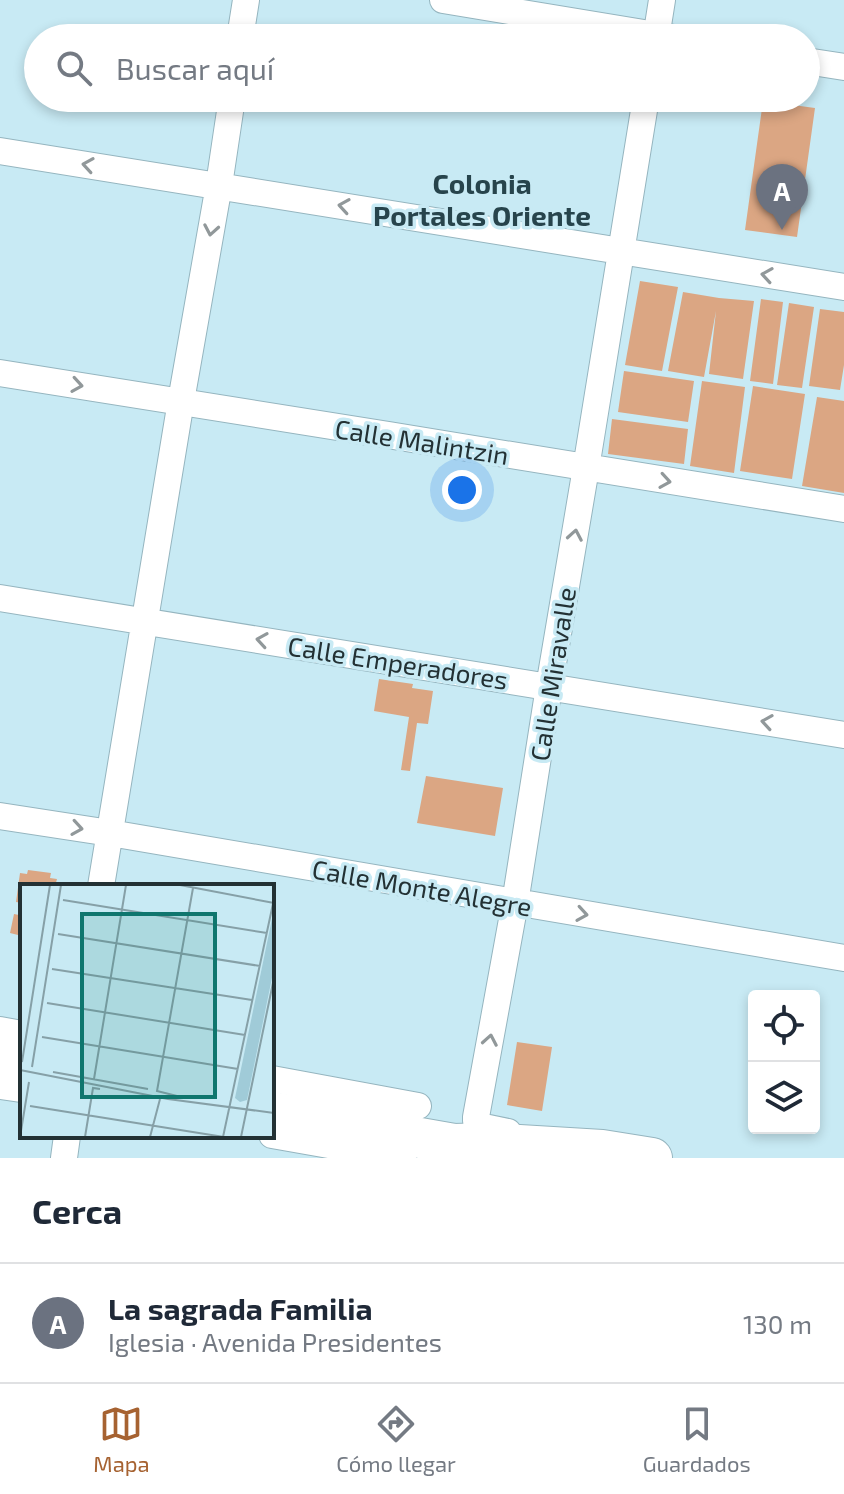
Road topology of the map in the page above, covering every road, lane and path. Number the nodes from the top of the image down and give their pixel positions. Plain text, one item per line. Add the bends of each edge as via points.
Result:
1 (246, 0) edge
2 (443, 0) edge
3 (662, 0) edge
4 (242, 24) edge
5 (585, 24) edge
6 (662, 24) edge
7 (820, 63) edge
8 (844, 67) edge
9 (230, 112) edge
10 (644, 112) edge
11 (0, 151) edge
12 (219, 185) junction
13 (622, 252) junction
14 (844, 287) edge
15 (0, 373) edge
16 (181, 401) junction
17 (586, 468) junction
18 (844, 509) edge
19 (0, 598) edge
20 (145, 621) junction
21 (549, 687) junction
22 (844, 735) edge
23 (0, 816) edge
24 (110, 833) junction
25 (101, 884) edge
26 (515, 903) junction
27 (844, 958) edge
28 (0, 1030) edge
29 (20, 1034) edge
30 (0, 1062) edge
31 (20, 1067) edge
32 (274, 1079) edge
33 (0, 1089) edge
34 (20, 1092) edge
35 (418, 1106) dead end
36 (274, 1112) edge
37 (274, 1135) edge
38 (67, 1138) edge
39 (602, 1150) junction
40 (468, 1151) edge
41 (64, 1158) edge
42 (403, 1158) edge
43 (652, 1158) edge

1 - 4 street
2 - 5 street
3 - 6 street
7 - 8 street
9 - 12 street
10 - 13 street, Calle Miravalle
12 -> 11 street
13 -> 12 street
12 -> 16 street
14 -> 13 street
13 - 17 street, Calle Miravalle
15 -> 16 street, Calle Malintzin
16 - 17 street, Calle Malintzin
16 - 20 street
17 -> 18 street, Calle Malintzin
21 -> 17 street, Calle Miravalle
19 - 20 street, Calle Emperadores
21 -> 20 street, Calle Emperadores
20 - 24 street
22 -> 21 street, Calle Emperadores
21 - 26 street, Calle Miravalle
23 -> 24 street, Calle Monte Alegre
24 - 25 street
24 - 26 street, Calle Monte Alegre
26 -> 27 street, Calle Monte Alegre
39 -> 26 street, Calle Miravalle via 483,1127 476,1121
28 - 29 street
30 - 31 main road
32 - 35 street
33 - 34 street
36 - 40 main road
37 - 42 street
38 - 41 street
39 - 40 main road via 489,1143
39 - 43 main road

